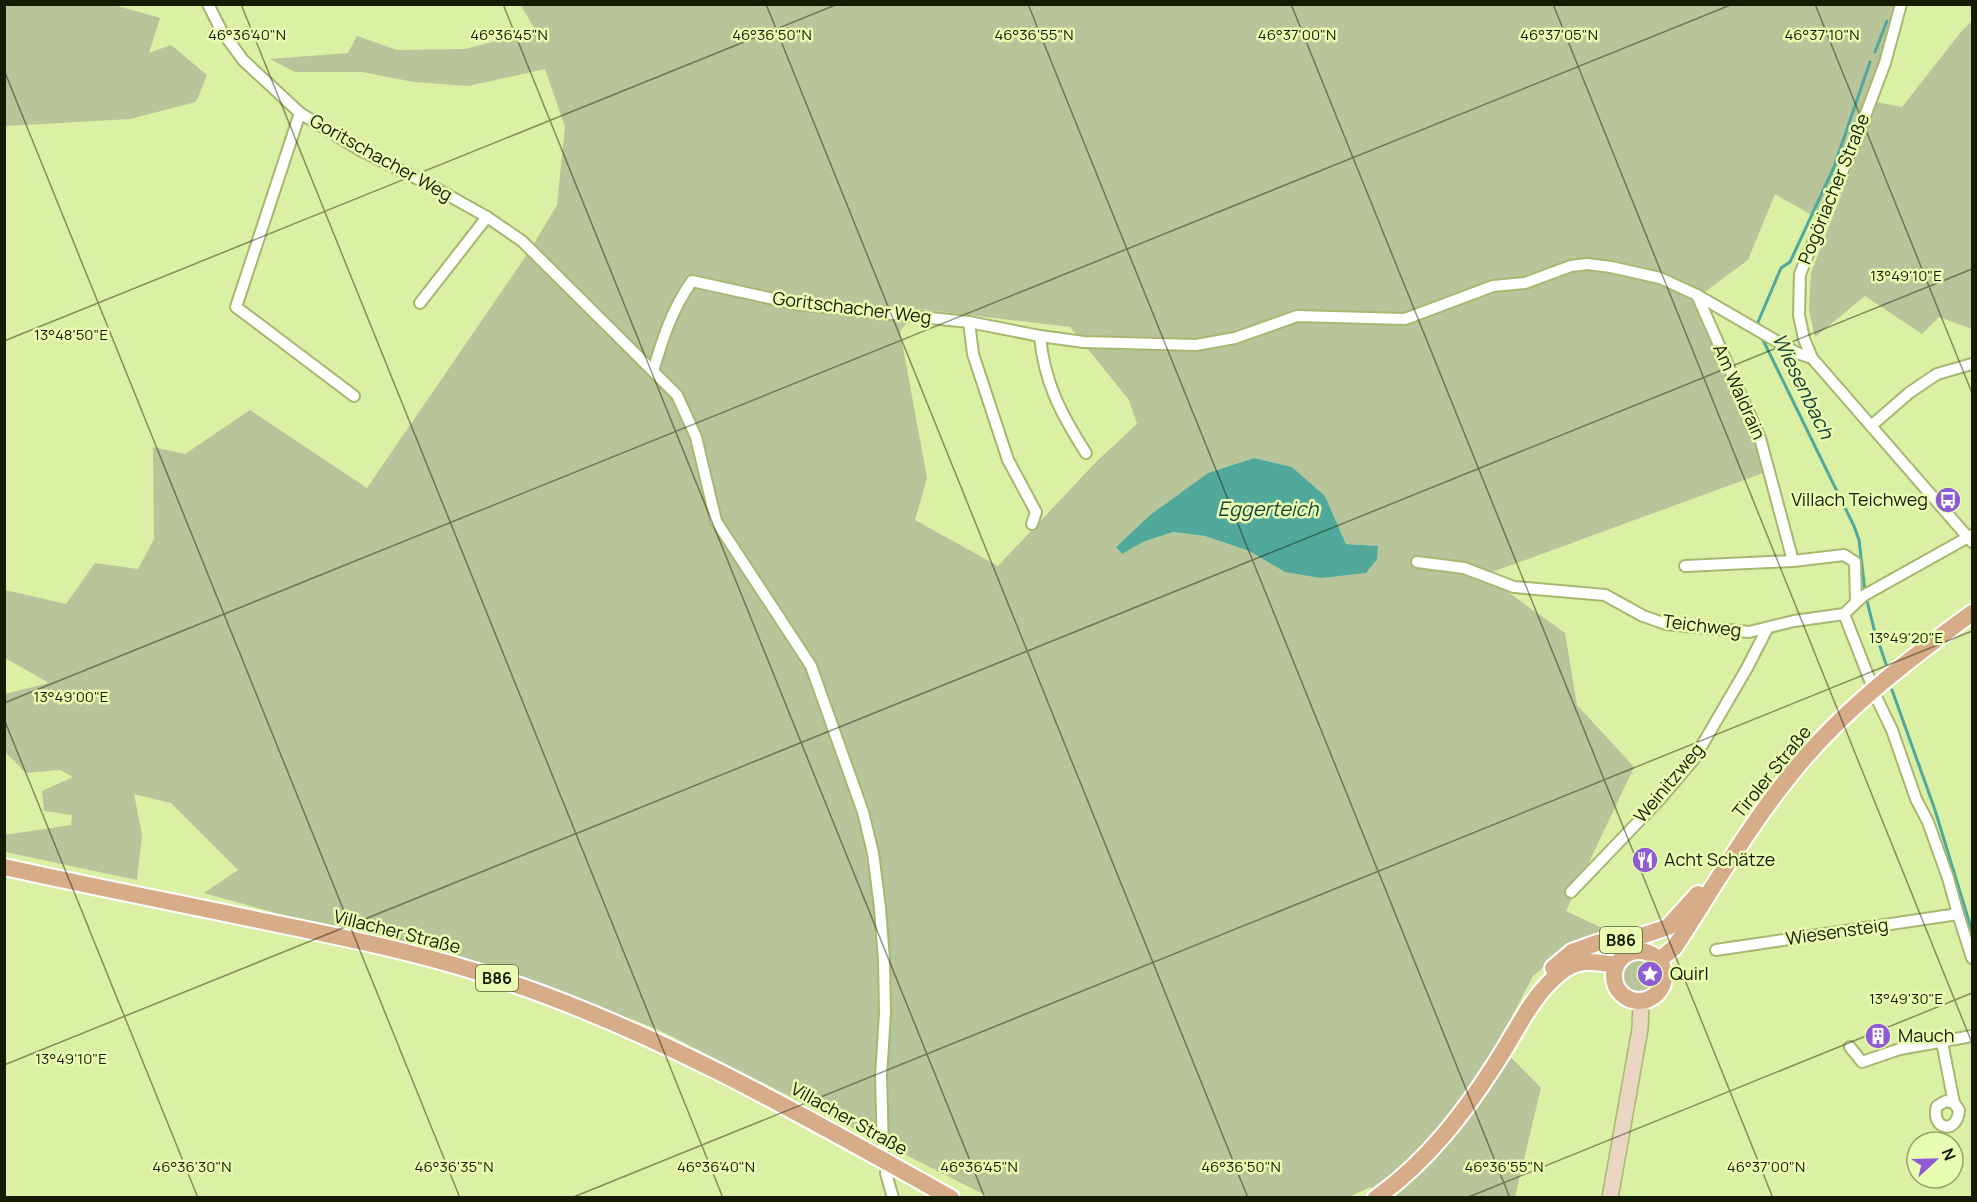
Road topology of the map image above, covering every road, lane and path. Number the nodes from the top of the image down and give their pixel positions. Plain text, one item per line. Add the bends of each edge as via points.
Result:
1 (208, 4) edge
2 (1901, 4) edge
3 (300, 113) junction
4 (487, 217) junction
5 (1697, 295) junction
6 (420, 303) dead end
7 (969, 322) junction
8 (1040, 336) junction
9 (1812, 358) junction
10 (1972, 364) edge
11 (653, 371) junction
12 (354, 396) dead end
13 (1871, 426) junction
14 (1086, 453) dead end
15 (1032, 524) dead end
16 (1971, 538) edge
17 (1793, 561) junction
18 (1417, 562) dead end
19 (1685, 566) dead end
20 (1863, 596) junction
21 (1972, 613) edge
22 (1844, 614) junction
23 (1767, 629) junction
24 (1874, 690) junction
25 (4, 867) edge
26 (1717, 878) junction
27 (1571, 892) dead end
28 (1958, 914) junction
29 (1716, 950) dead end
30 (1972, 958) edge
31 (1659, 960) junction
32 (1616, 965) junction
33 (1641, 1002) junction
34 (1534, 1003) junction
35 (1972, 1035) edge
36 (1942, 1042) junction
37 (1850, 1047) dead end
38 (1954, 1103) dead end
39 (883, 1150) dead end
40 (886, 1173) dead end
41 (893, 1197) edge
42 (951, 1197) edge
43 (1376, 1197) edge
44 (1610, 1197) edge

1 - 3 street, Goritschacher Weg via 243,60
2 - 9 street, Pogöriacher Straße via 1885,63 1800,274 1799,315
3 - 4 street, Goritschacher Weg via 360,150
3 - 12 street via 236,307
4 - 6 street
4 - 11 street, Goritschacher Weg via 522,241
5 - 8 street, Goritschacher Weg via 1660,278 1587,264 1525,283 1493,286 1405,318 1297,316 1235,338 1196,345 1084,342
5 - 9 street, Goritschacher Weg
5 - 17 street, Am Waldrain via 1760,438
7 - 8 street, Goritschacher Weg
7 - 11 street, Goritschacher Weg via 796,304 692,280 667,324
7 - 15 street via 974,354 1008,459 1036,512
8 - 14 street via 1042,363 1064,418
9 - 13 street, Pogöriacher Straße
10 - 13 street via 1937,374
11 - 39 street, Goritschacher Weg via 677,395 696,437 717,521 811,666 862,812 873,853 884,960
13 - 16 street, Pogöriacher Straße
16 - 20 street
17 - 19 street
17 - 20 street via 1844,555 1855,562
18 - 23 street, Teichweg via 1464,568 1514,587 1605,595 1666,624 1749,632
20 - 22 street
21 - 24 main road, Tiroler Straße / B86
22 - 23 street, Teichweg
22 - 24 street
23 - 27 street, Weinitzweg via 1694,759
24 - 26 main road, Tiroler Straße / B86 via 1801,762
24 - 28 street via 1936,844
25 - 42 main road, Villacher Straße / B86 via 332,935 512,983 584,1010 712,1068
26 - 31 main road, Tiroler Straße / B86 via 1674,948
26 - 34 main road, B86 via 1706,884 1668,927 1572,952 1540,980 1531,994
28 - 29 street, Wiesensteig
28 - 30 street
31 - 32 main road via 1648,952 1635,951
31 - 33 main road via 1663,984 1656,995
32 - 33 main road via 1617,989 1626,998
32 - 34 main road, B86 via 1593,961 1576,964 1561,972
33 - 44 main road via 1640,1029
34 - 43 main road, B86 via 1494,1067 1439,1142
35 - 36 street
36 - 37 street via 1900,1049 1862,1062
36 - 38 street
40 - 41 street

